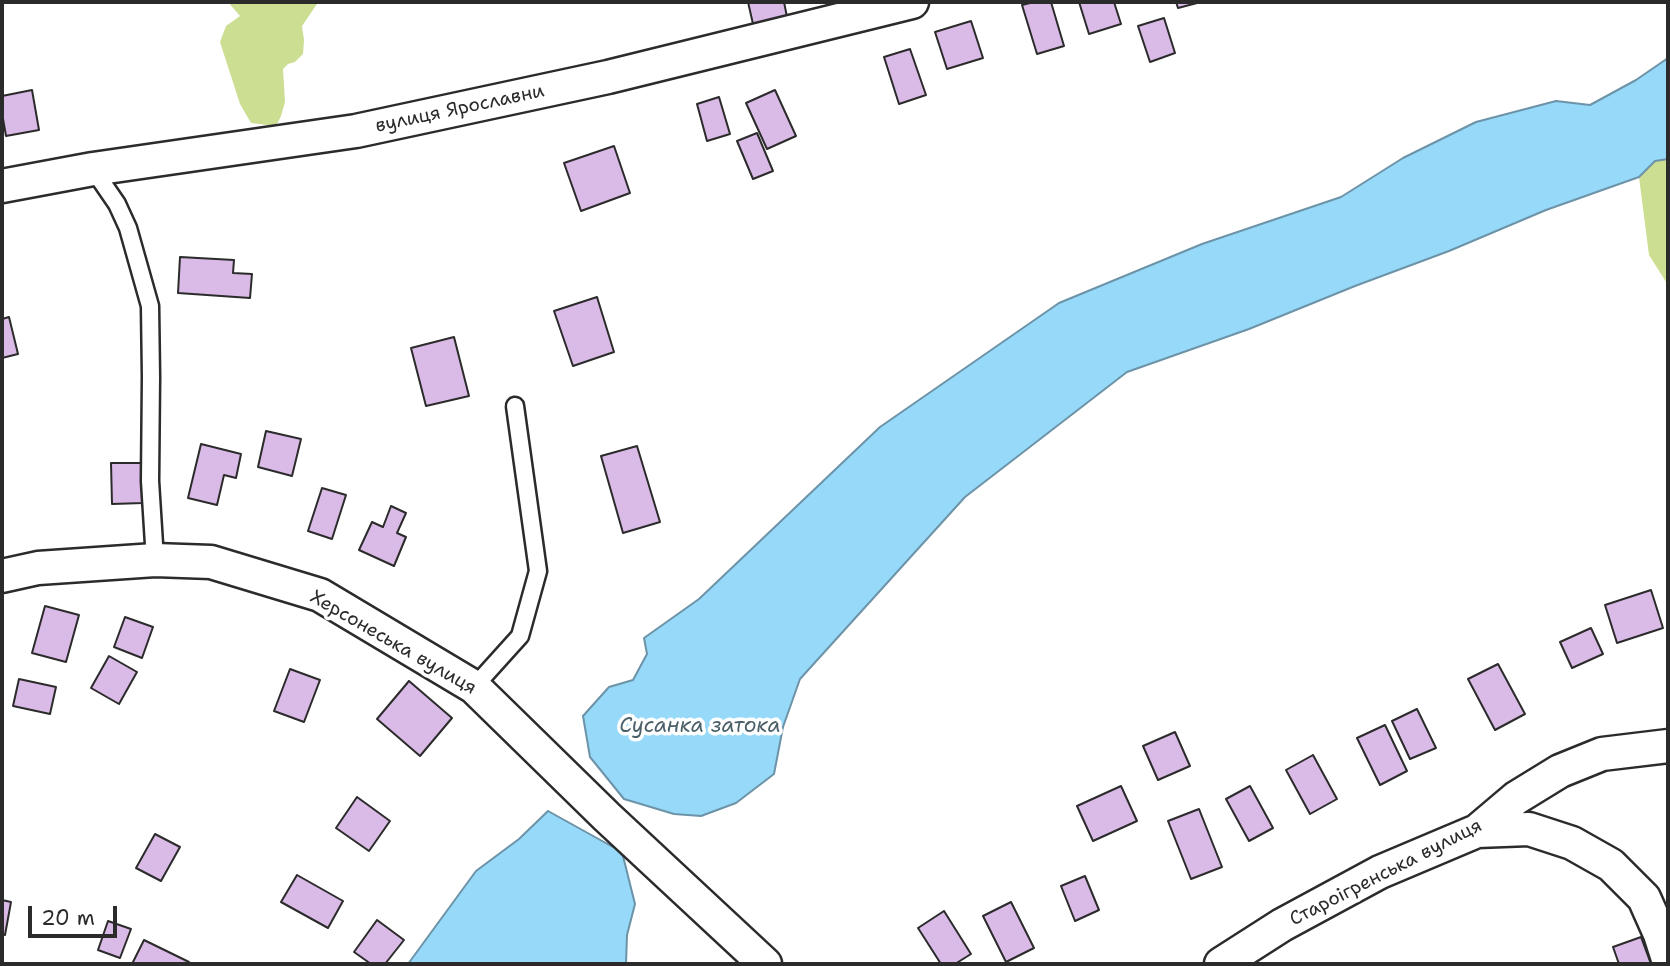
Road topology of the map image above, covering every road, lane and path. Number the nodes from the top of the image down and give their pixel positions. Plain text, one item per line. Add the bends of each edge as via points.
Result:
1 (912, 2) edge
2 (93, 169) junction
3 (2, 186) edge
4 (515, 406) dead end
5 (155, 560) junction
6 (2, 576) edge
7 (474, 687) junction
8 (1668, 747) edge
9 (1477, 831) junction
10 (1668, 959) edge
11 (765, 964) edge
12 (1221, 964) edge

1 - 2 street, вулиця Ярославни via 608,77 356,131
2 - 3 street, вулиця Ярославни
2 - 5 lane via 128,228 150,306
4 - 7 lane via 538,572 520,636
5 - 6 street, Херсонеська вулиця via 38,568
5 - 7 street, Херсонеська вулиця via 211,562 320,595
7 - 11 street, Херсонеська вулиця
8 - 9 street, Староігренська вулиця via 1602,754 1560,771 1516,798
9 - 10 street via 1529,829 1572,843 1611,865 1644,898
9 - 12 street, Староігренська вулиця via 1380,872

